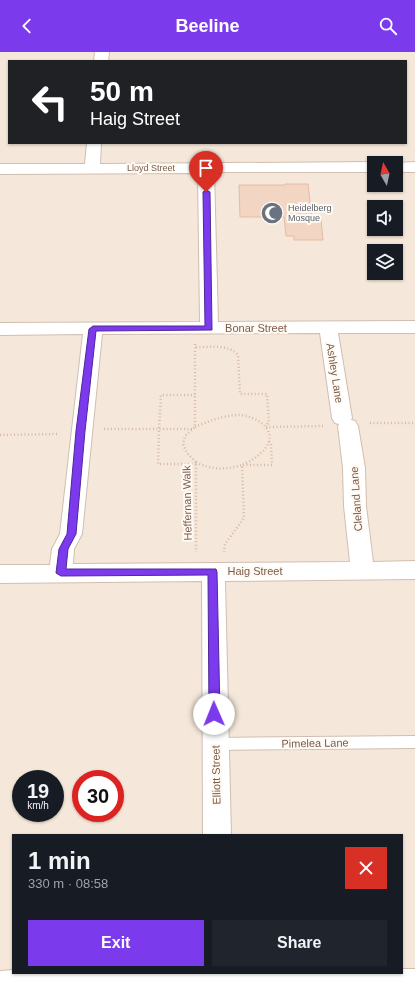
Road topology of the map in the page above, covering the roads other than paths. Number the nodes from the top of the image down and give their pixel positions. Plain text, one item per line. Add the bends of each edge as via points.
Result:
1 (94, 144) edge
2 (367, 167) edge
3 (403, 167) edge
4 (415, 167) edge
5 (92, 168) junction
6 (206, 168) junction
7 (0, 169) edge
8 (415, 327) edge
9 (209, 328) junction
10 (328, 328) junction
11 (0, 329) edge
12 (93, 329) junction
13 (345, 422) joint
14 (211, 560) junction
15 (415, 570) edge
16 (364, 571) junction
17 (68, 573) junction
18 (0, 574) edge
19 (415, 742) edge
20 (215, 744) junction
21 (217, 834) edge
22 (220, 979) edge
23 (415, 984) edge
24 (0, 986) edge

1 - 5 street
2 - 6 street, Lloyd Street
3 - 4 street
5 - 6 street, Lloyd Street
5 - 7 street, Lloyd Street
6 - 9 street
8 - 10 street, Bonar Street
9 - 10 street, Bonar Street
9 - 12 street, Bonar Street
10 - 13 street, Ashley Lane
11 - 12 street, Bonar Street
12 - 17 street via 72,534 77,549
13 - 16 street, Cleland Lane via 354,468 355,506
14 - 16 street, Haig Street
14 - 17 street, Haig Street
14 - 20 street, Elliott Street
15 - 16 street, Haig Street
17 - 18 street, Haig Street
19 - 20 lane, Pimelea Lane
20 - 21 street, Elliott Street
22 - 23 street
22 - 24 street

